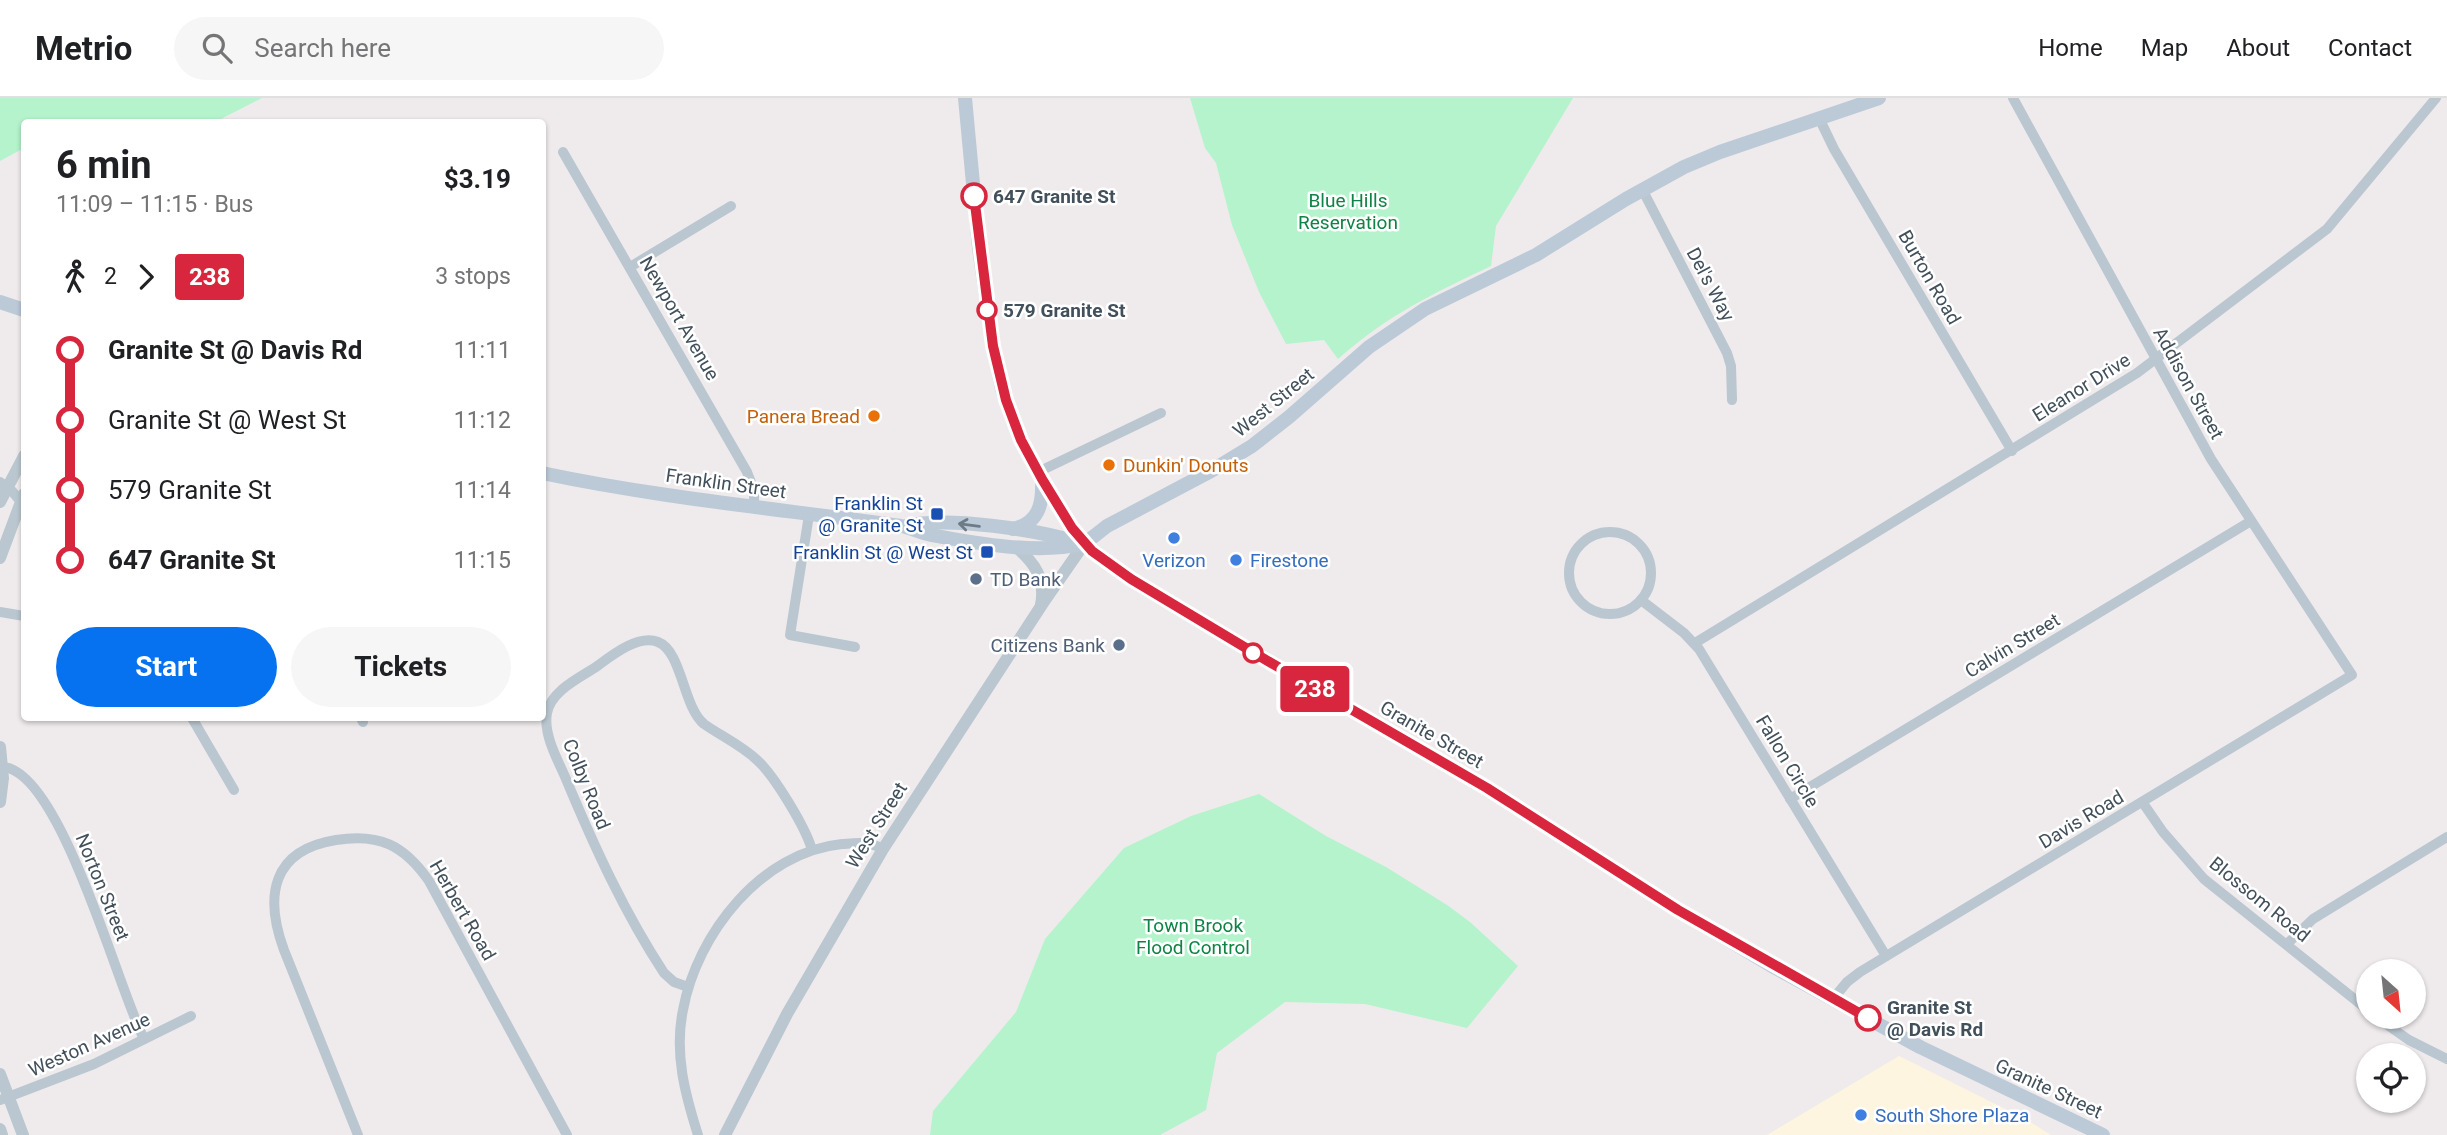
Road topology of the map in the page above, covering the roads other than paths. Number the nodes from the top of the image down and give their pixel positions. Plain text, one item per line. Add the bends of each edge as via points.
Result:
1 (965, 98) edge
2 (1879, 98) edge
3 (2013, 98) edge
4 (2436, 98) edge
5 (1820, 120) junction
6 (563, 152) dead end
7 (1642, 189) junction
8 (731, 206) dead end
9 (629, 267) junction
10 (0, 302) edge
11 (21, 309) edge
12 (2156, 359) junction
13 (1732, 400) dead end
14 (1161, 414) dead end
15 (2011, 451) junction
16 (21, 460) edge
17 (546, 474) edge
18 (1040, 475) junction
19 (4, 484) edge
20 (21, 497) edge
21 (21, 498) edge
22 (0, 501) edge
23 (21, 503) edge
24 (754, 507) junction
25 (809, 515) junction
26 (2251, 521) junction
27 (904, 527) junction
28 (1009, 530) junction
29 (1084, 544) junction
30 (1016, 547) junction
31 (0, 558) edge
32 (1641, 600) junction
33 (1040, 608) junction
34 (0, 612) edge
35 (21, 616) edge
36 (1695, 643) junction
37 (855, 647) dead end
38 (2352, 675) joint
39 (194, 721) edge
40 (0, 747) edge
41 (3, 767) junction
42 (234, 790) dead end
43 (1790, 799) junction
44 (0, 802) edge
45 (2143, 803) junction
46 (2447, 837) edge
47 (883, 849) junction
48 (811, 850) junction
49 (2287, 944) junction
50 (1886, 956) junction
51 (688, 987) junction
52 (1833, 999) junction
53 (2356, 1000) edge
54 (191, 1016) dead end
55 (2393, 1029) edge
56 (144, 1039) junction
57 (2447, 1059) edge
58 (0, 1074) edge
59 (4, 1099) edge
60 (0, 1129) edge
61 (2, 1135) edge
62 (23, 1135) edge
63 (358, 1135) edge
64 (567, 1135) edge
65 (698, 1135) edge
66 (725, 1135) edge
67 (2103, 1135) edge

1 - 18 main road, Granite Street via 996,362 1013,421
2 - 5 main road, West Street
3 - 12 street, Addison Street
4 - 12 street, Eleanor Drive via 2328,229
5 - 7 main road, West Street via 1713,155
5 - 15 street, Burton Road
6 - 9 street, Newport Avenue
7 - 13 street, Del's Way via 1727,353
7 - 29 main road, West Street via 1543,251 1415,314 1360,354 1252,446 1107,526
8 - 9 street
9 - 24 street, Newport Avenue via 747,472
10 - 11 main road
12 - 15 street, Eleanor Drive
12 - 26 street, Addison Street via 2211,460
14 - 18 street
15 - 36 street, Eleanor Drive
16 - 19 street
17 - 24 main road, Franklin Street
18 - 28 main road via 1038,513 1029,523
18 - 29 main road, Granite Street
19 - 20 street
19 - 22 street
21 - 22 street
23 - 31 street
24 - 25 main road, Franklin Street
25 - 27 main road, Franklin Street
25 - 37 street via 790,635
26 - 38 street, Addison Street
26 - 43 street, Calvin Street
28 -> 27 main road, Franklin Street via 936,521
27 - 30 main road, Franklin Street
28 - 29 main road, Franklin Street
29 - 30 main road, Franklin Street
29 - 33 street, West Street
29 - 52 main road, Granite Street via 1141,586 1487,788 1678,910
30 - 33 street via 1038,572
32 - 32 street via 1650,585 1651,568 1639,543 1612,532 1595,535 1581,545 1569,570 1580,601 1594,611 1611,614 1628,611
32 - 36 street, Fallon Circle
33 - 47 street, West Street
34 - 35 street
36 - 43 street, Fallon Circle
38 - 45 street, Davis Road
39 - 42 street
40 - 41 street
41 - 44 street
41 - 56 street, Norton Street via 20,772 30,782 61,830
43 - 50 street, Fallon Circle
45 - 49 street, Blossom Road via 2204,879
45 - 50 street, Davis Road
46 - 49 street via 2313,919
47 - 48 street via 860,843
47 - 66 street, West Street via 793,1004
48 - 51 street via 782,863 756,883 712,937
48 - 51 street, Colby Road via 803,829 762,765 696,715 663,645 652,641 631,646 556,697 547,715 549,736 595,848 664,973
49 - 53 street, Blossom Road
50 - 52 street, Davis Road via 1853,976
51 - 65 street via 679,1052
52 - 67 main road, Granite Street via 1958,1066
54 - 56 street, Weston Avenue
55 - 57 street
56 - 59 street, Weston Avenue
58 - 59 street
59 - 62 street
60 - 61 street
63 - 64 street, Herbert Road via 281,942 274,906 281,871 298,852 325,842 366,838 399,849 429,881

